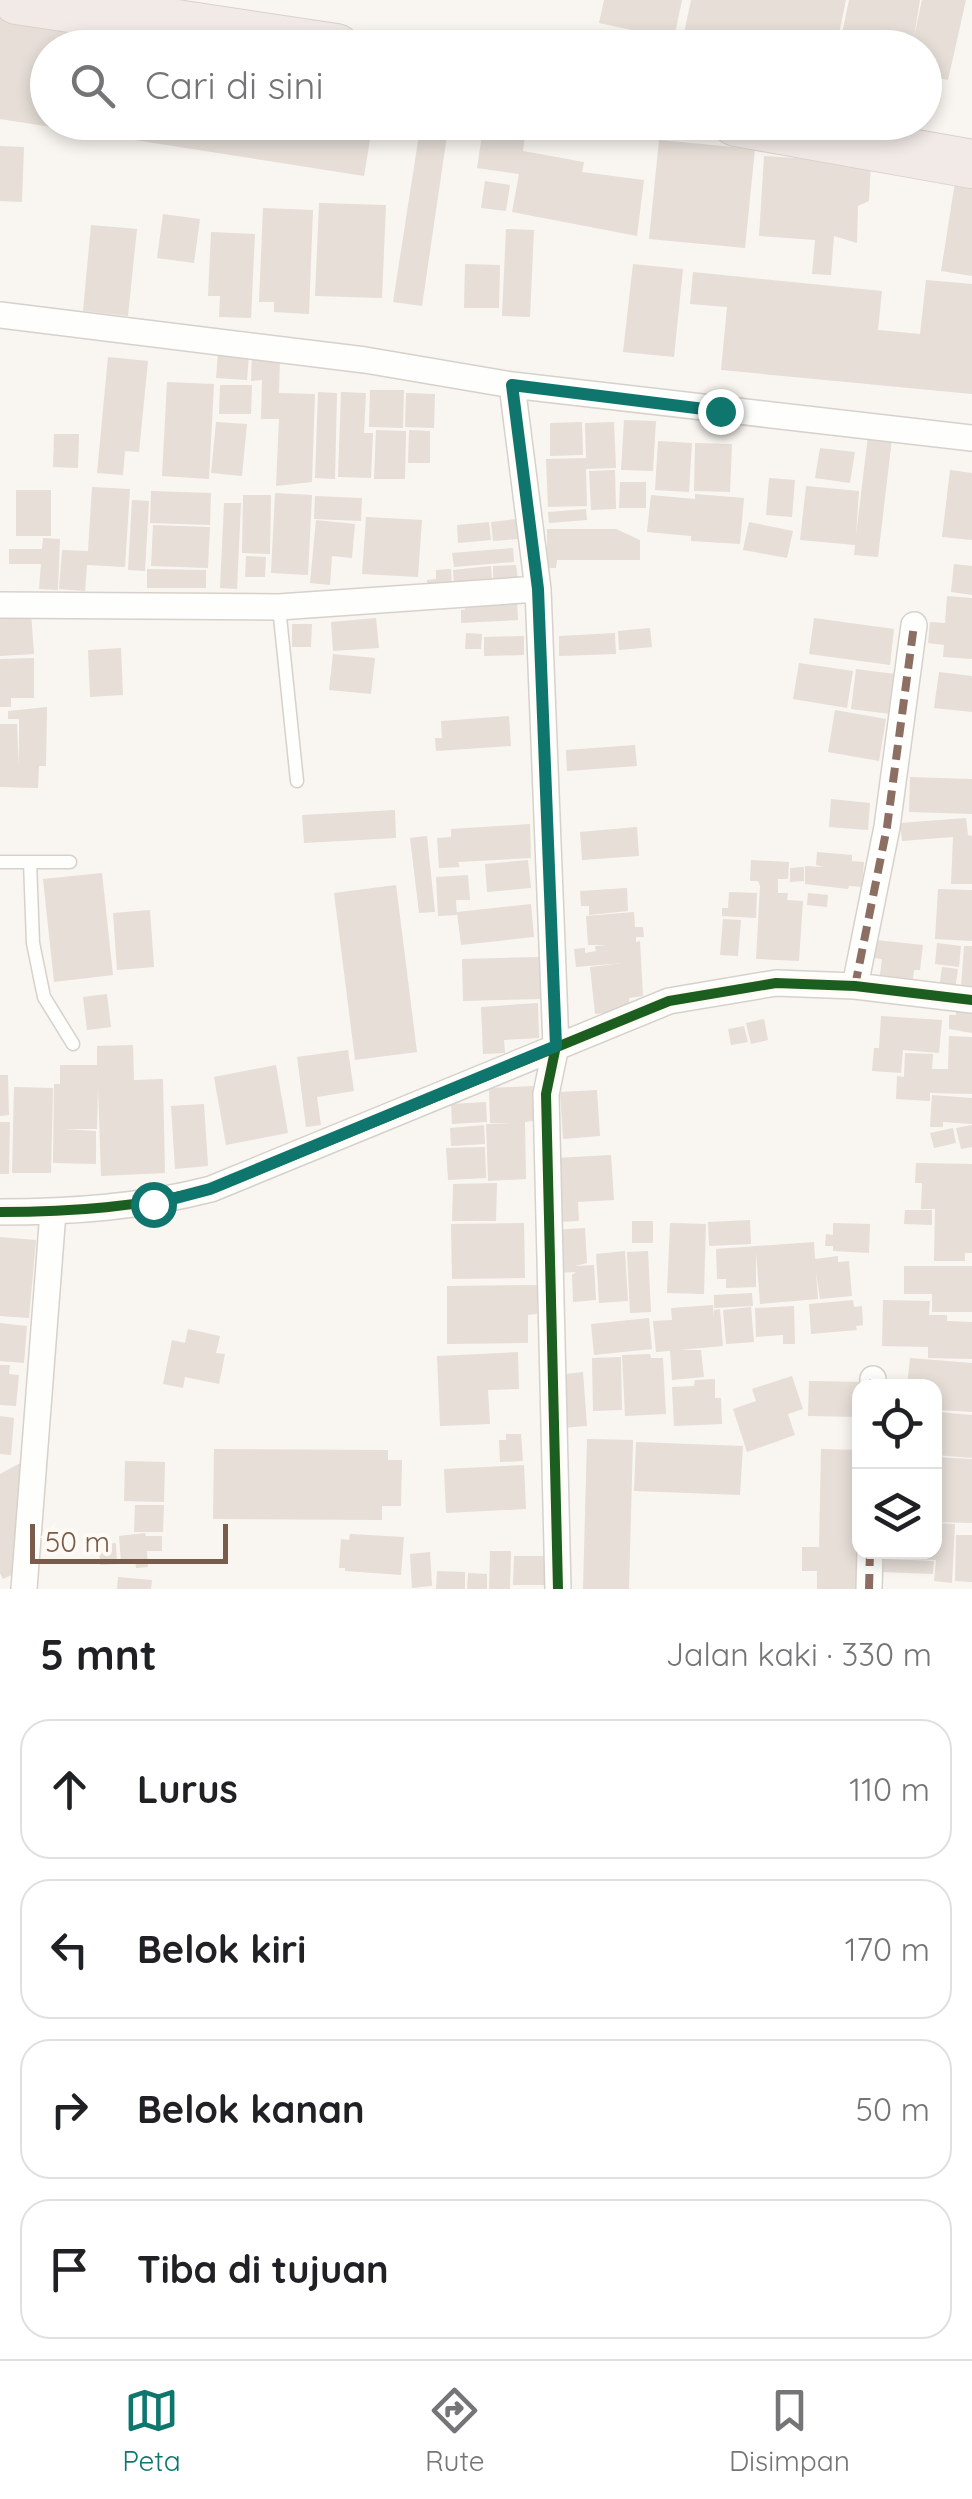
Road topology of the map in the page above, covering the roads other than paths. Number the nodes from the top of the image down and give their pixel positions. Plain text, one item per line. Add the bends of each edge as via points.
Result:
1 (17, 0) edge
2 (134, 8) edge
3 (245, 30) edge
4 (837, 140) edge
5 (972, 164) edge
6 (0, 315) edge
7 (512, 385) junction
8 (972, 438) edge
9 (538, 589) junction
10 (0, 605) edge
11 (280, 607) junction
12 (914, 626) dead end
13 (297, 781) dead end
14 (0, 862) edge
15 (30, 862) junction
16 (70, 862) dead end
17 (856, 986) junction
18 (972, 1000) edge
19 (73, 1044) dead end
20 (556, 1046) junction
21 (0, 1212) edge
22 (52, 1212) junction
23 (870, 1559) edge
24 (24, 1589) edge
25 (558, 1589) edge
26 (869, 1589) edge

1 - 2 highway
2 - 3 highway
4 - 5 highway
6 - 7 street
7 - 8 street
7 - 9 street
9 - 11 street
9 - 20 street
10 - 11 street
11 - 13 lane
12 - 17 street via 888,827
14 - 15 lane
15 - 16 lane
15 - 19 lane via 33,943 44,997
17 - 18 street
17 - 20 street via 776,982 669,1001
20 - 22 street via 210,1189 153,1204
20 - 25 street via 546,1094
21 - 22 street
22 - 24 street
23 - 26 street

